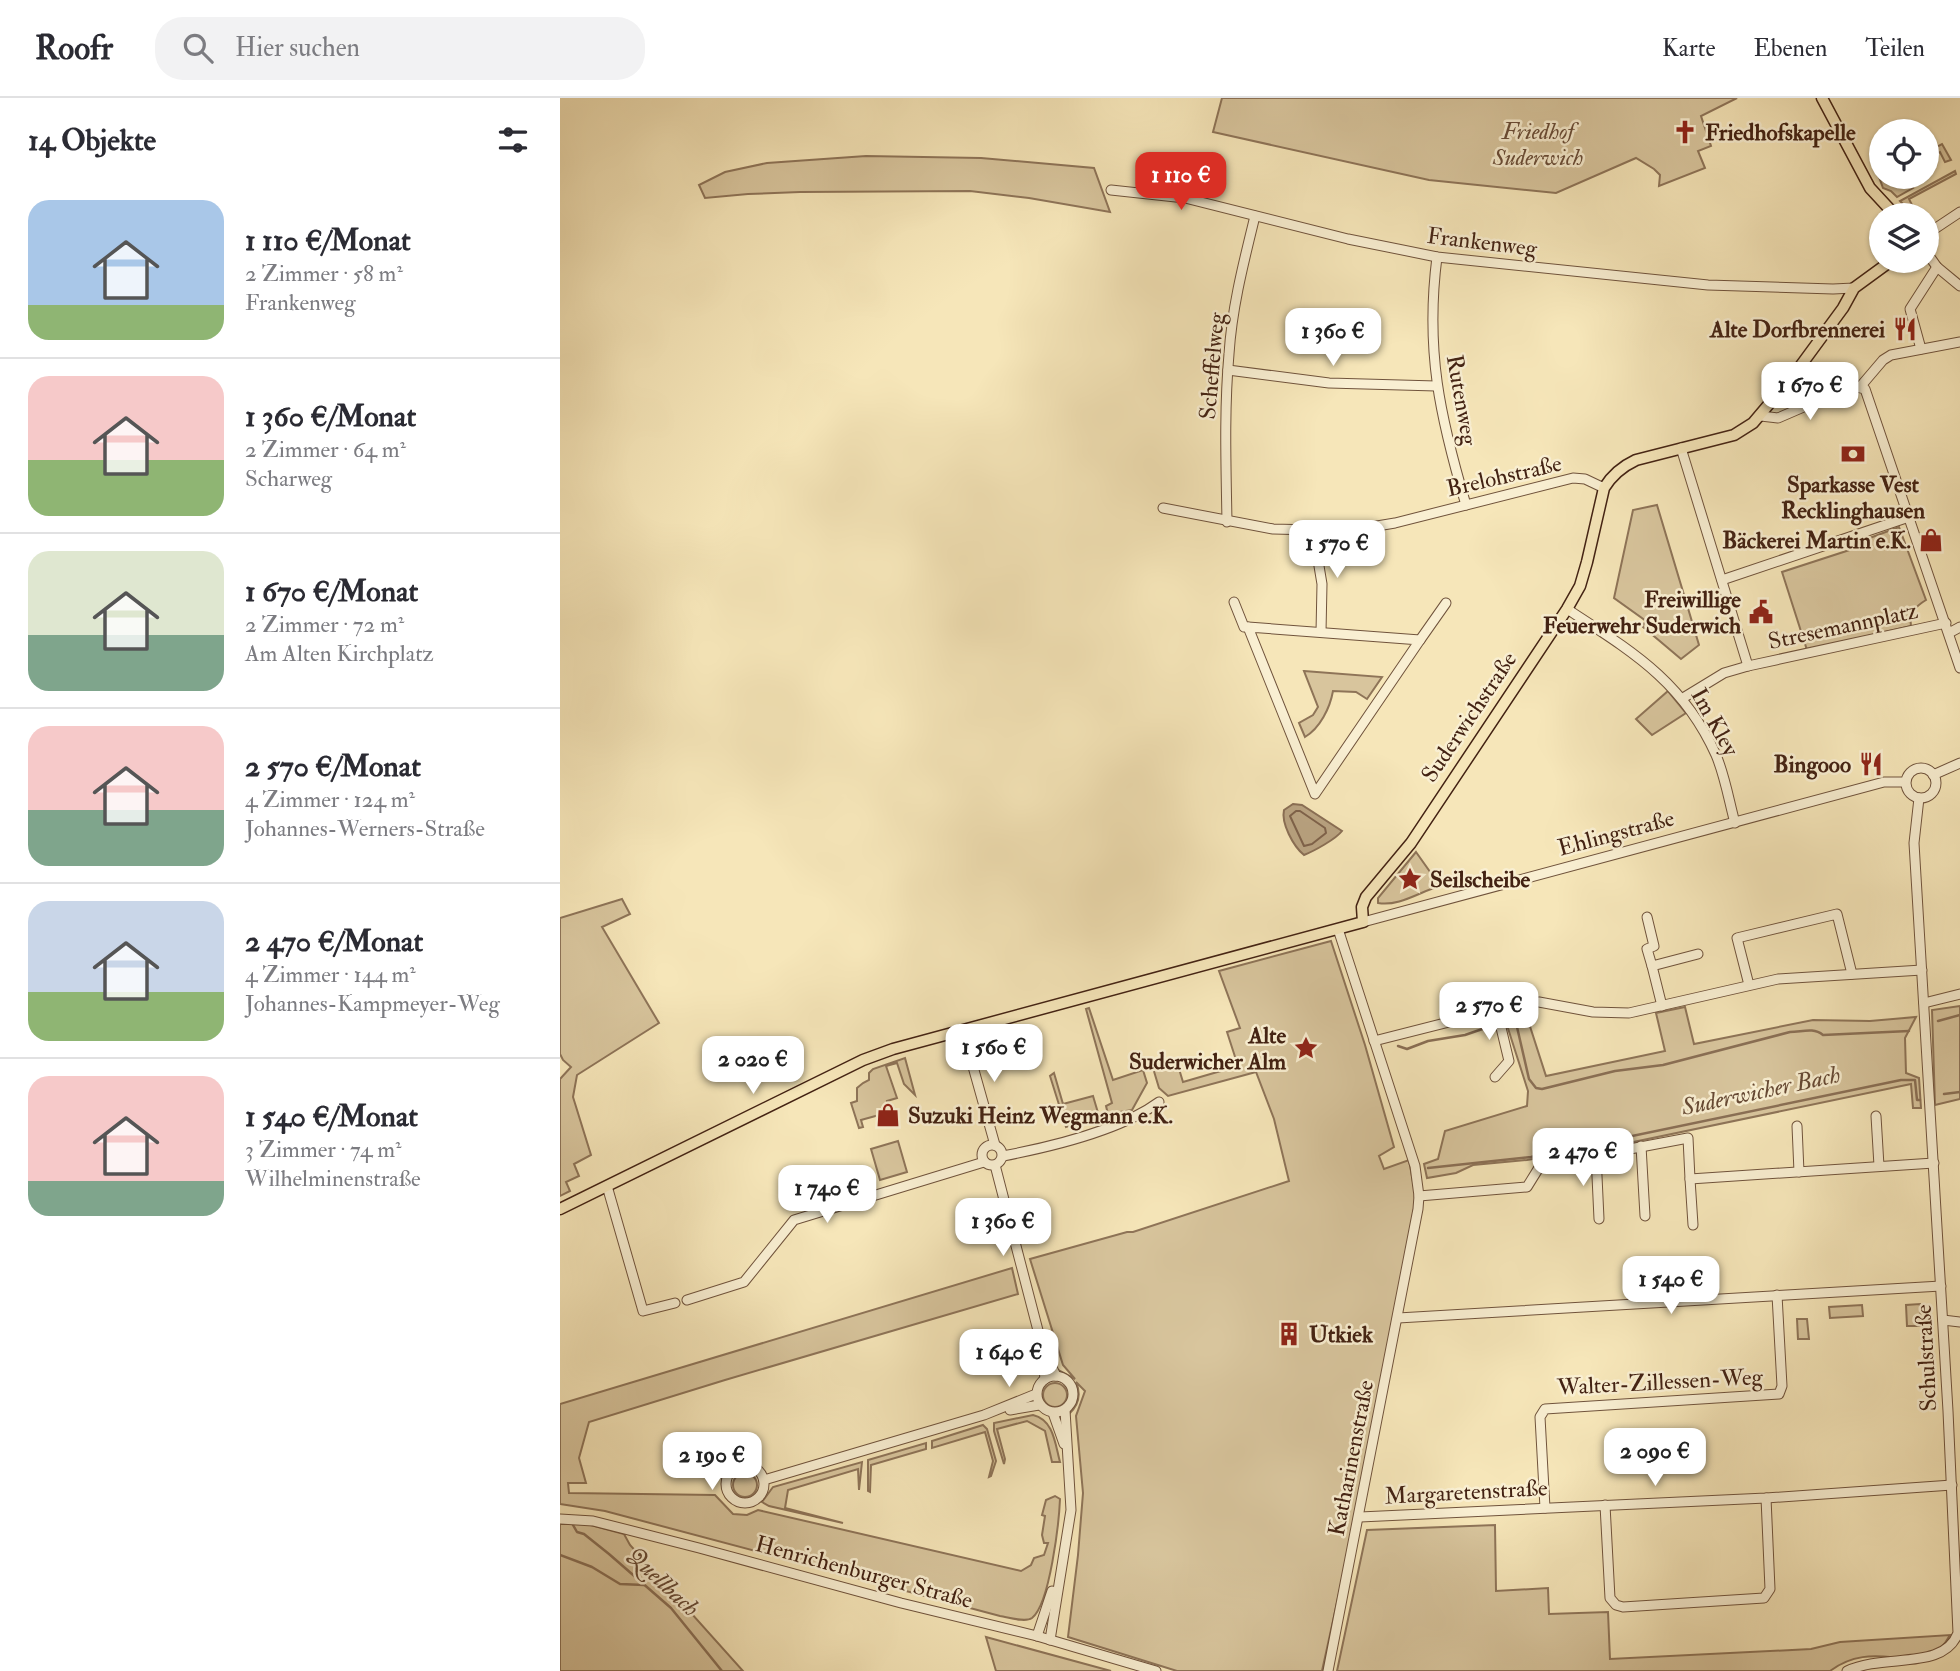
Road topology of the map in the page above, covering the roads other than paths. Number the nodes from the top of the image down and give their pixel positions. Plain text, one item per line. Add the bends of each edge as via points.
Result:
1 (1822, 98) edge
2 (1111, 190) dead end
3 (1884, 203) edge
4 (1960, 212) edge
5 (1255, 216) junction
6 (1939, 224) edge
7 (1437, 257) junction
8 (1939, 269) edge
9 (1875, 273) edge
10 (1933, 273) edge
11 (1960, 286) edge
12 (1854, 288) junction
13 (1960, 342) edge
14 (1921, 349) junction
15 (1228, 370) junction
16 (1436, 386) junction
17 (1860, 387) junction
18 (1761, 416) junction
19 (1681, 449) junction
20 (1604, 488) junction
21 (1466, 505) junction
22 (1163, 508) dead end
23 (1909, 517) junction
24 (1227, 522) junction
25 (1313, 530) junction
26 (1721, 580) junction
27 (1234, 601) dead end
28 (1446, 603) dead end
29 (1567, 609) junction
30 (1248, 627) junction
31 (1960, 627) edge
32 (1948, 628) junction
33 (1321, 632) junction
34 (1420, 640) junction
35 (1748, 666) junction
36 (1960, 668) edge
37 (1683, 698) junction
38 (1960, 763) edge
39 (1933, 775) junction
40 (1905, 782) junction
41 (1919, 798) junction
42 (1735, 823) junction
43 (1647, 917) dead end
44 (1363, 922) junction
45 (1338, 929) junction
46 (1698, 954) dead end
47 (1652, 967) junction
48 (1922, 970) junction
49 (1852, 974) junction
50 (1749, 985) junction
51 (1960, 993) edge
52 (1924, 1003) junction
53 (1662, 1006) junction
54 (1497, 1011) junction
55 (963, 1031) junction
56 (1374, 1041) junction
57 (1495, 1077) dead end
58 (1159, 1102) dead end
59 (1876, 1116) dead end
60 (1797, 1126) dead end
61 (995, 1145) junction
62 (1641, 1146) junction
63 (1596, 1155) junction
64 (1003, 1156) junction
65 (984, 1162) junction
66 (1934, 1163) junction
67 (995, 1165) junction
68 (1879, 1166) junction
69 (1799, 1172) junction
70 (1690, 1179) junction
71 (607, 1186) junction
72 (1419, 1196) junction
73 (560, 1209) edge
74 (1645, 1216) dead end
75 (1599, 1219) dead end
76 (1693, 1225) dead end
77 (1941, 1286) junction
78 (1777, 1295) junction
79 (687, 1300) dead end
80 (675, 1303) dead end
81 (1398, 1318) junction
82 (1943, 1320) junction
83 (1960, 1322) edge
84 (1041, 1342) junction
85 (1056, 1376) junction
86 (1045, 1379) junction
87 (1036, 1394) junction
88 (1039, 1405) junction
89 (1065, 1410) junction
90 (1948, 1411) junction
91 (994, 1412) junction
92 (1053, 1413) junction
93 (1960, 1413) edge
94 (1069, 1463) junction
95 (764, 1480) junction
96 (1952, 1485) junction
97 (1766, 1498) junction
98 (1605, 1505) junction
99 (1545, 1508) junction
100 (1360, 1517) junction
101 (560, 1519) edge
102 (1064, 1556) junction
103 (1037, 1636) junction
104 (1050, 1640) junction
105 (1896, 1668) edge
106 (1156, 1671) edge
107 (1328, 1671) edge
108 (1847, 1671) edge

1 - 3 main road via 1870,188
2 - 5 street, Frankenweg via 1185,198
4 - 6 street
5 - 7 street, Frankenweg
5 - 15 street, Scheffelweg via 1239,283
7 - 12 street, Frankenweg via 1708,285
7 - 16 street, Rutenweg via 1432,294
8 - 11 street
9 - 12 main road
10 - 14 street via 1910,309
12 - 18 main road
13 - 14 street
14 - 17 street via 1891,355
15 - 16 street via 1329,383
15 - 24 street, Scheffelweg
16 - 21 street, Rutenweg
17 - 18 street via 1852,386 1778,418
17 - 23 street via 1869,394
18 - 19 main road via 1734,435
19 - 20 main road via 1628,464
19 - 26 street, Stresemannplatz
20 - 21 street, Brelohstraße via 1573,478
20 - 29 main road, Suderwichstraße via 1580,586
21 - 25 street, Brelohstraße via 1375,526
22 - 24 street, Brelohstraße
23 - 26 street
23 - 32 street
24 - 25 street, Brelohstraße
25 - 33 street via 1322,584
26 - 35 street, Stresemannplatz
27 - 30 street
28 - 34 street
29 - 37 street, Im Kley via 1633,652
29 - 44 main road, Suderwichstraße via 1411,843 1366,897
30 - 33 street
30 - 34 street via 1315,794
31 - 32 street, Stresemannplatz
32 - 35 street, Stresemannplatz
32 - 36 street
33 - 34 street
35 - 37 street, Stresemannplatz via 1724,673
37 - 42 street, Im Kley via 1716,756
38 - 39 street, Ehlingstraße
39 - 40 street, Ehlingstraße via 1919,768
39 - 41 street via 1935,789
40 - 41 street via 1912,796
40 - 42 street, Ehlingstraße via 1884,782
41 - 48 street, Schulstraße via 1914,843
42 - 44 street, Ehlingstraße
43 - 47 street via 1654,947 1647,949
44 - 45 main road, Ehlingstraße
45 - 55 main road
45 - 56 street, Katharinenstraße
46 - 47 street
47 - 53 street
48 - 49 street
48 - 52 street, Schulstraße
49 - 50 street
49 - 50 street via 1837,914 1737,938
50 - 53 street
51 - 52 street
52 - 66 street, Schulstraße
53 - 54 street via 1606,1013 1528,1002
54 - 56 street
54 - 57 street via 1509,1061
55 - 61 street
55 - 71 main road via 863,1060
56 - 72 street, Katharinenstraße via 1415,1166
58 - 64 street via 1127,1121
59 - 68 street
60 - 69 street
61 - 64 street
61 - 65 street via 984,1150
62 - 63 street
62 - 70 street via 1688,1138
62 - 74 street
63 - 72 street via 1540,1166 1527,1187
63 - 75 street
64 - 67 street
65 - 67 street
65 - 79 street via 794,1220 744,1282
66 - 68 street
66 - 77 street, Schulstraße
67 - 84 street
68 - 69 street
69 - 70 street
70 - 76 street
71 - 73 main road
71 - 80 street via 643,1311
72 - 81 street, Katharinenstraße
77 - 78 street
77 - 82 street, Schulstraße
78 - 81 street
78 - 99 street, Walter-Zillessen-Weg via 1779,1394 1545,1409 1540,1417
81 - 100 street, Katharinenstraße
82 - 83 street
82 - 90 street, Schulstraße
84 - 85 street
84 - 86 street
85 - 86 street
85 - 89 street via 1072,1388 1072,1402
86 - 87 street
87 - 88 street
87 - 91 street
88 - 91 street
88 - 92 street
89 - 92 street
89 - 94 street
90 - 93 street
90 - 96 street, Schulstraße
91 - 95 street
92 - 94 street
94 - 102 street via 1071,1510
95 - 95 street via 757,1468 743,1465 731,1472 726,1483 734,1500 747,1503 763,1493
96 - 97 street, Margaretenstraße
96 - 105 street, Schulstraße via 1959,1622 1956,1643 1938,1661
97 - 98 street, Margaretenstraße
97 - 98 street via 1770,1589 1764,1598 1623,1607 1610,1598
98 - 99 street, Margaretenstraße
99 - 100 street, Margaretenstraße
100 - 107 street, Katharinenstraße
101 - 103 street, Henrichenburger Straße via 593,1521
102 - 103 street
102 - 104 street
103 - 104 street, Henrichenburger Straße
104 - 106 street, Henrichenburger Straße
105 - 108 street via 1869,1665

